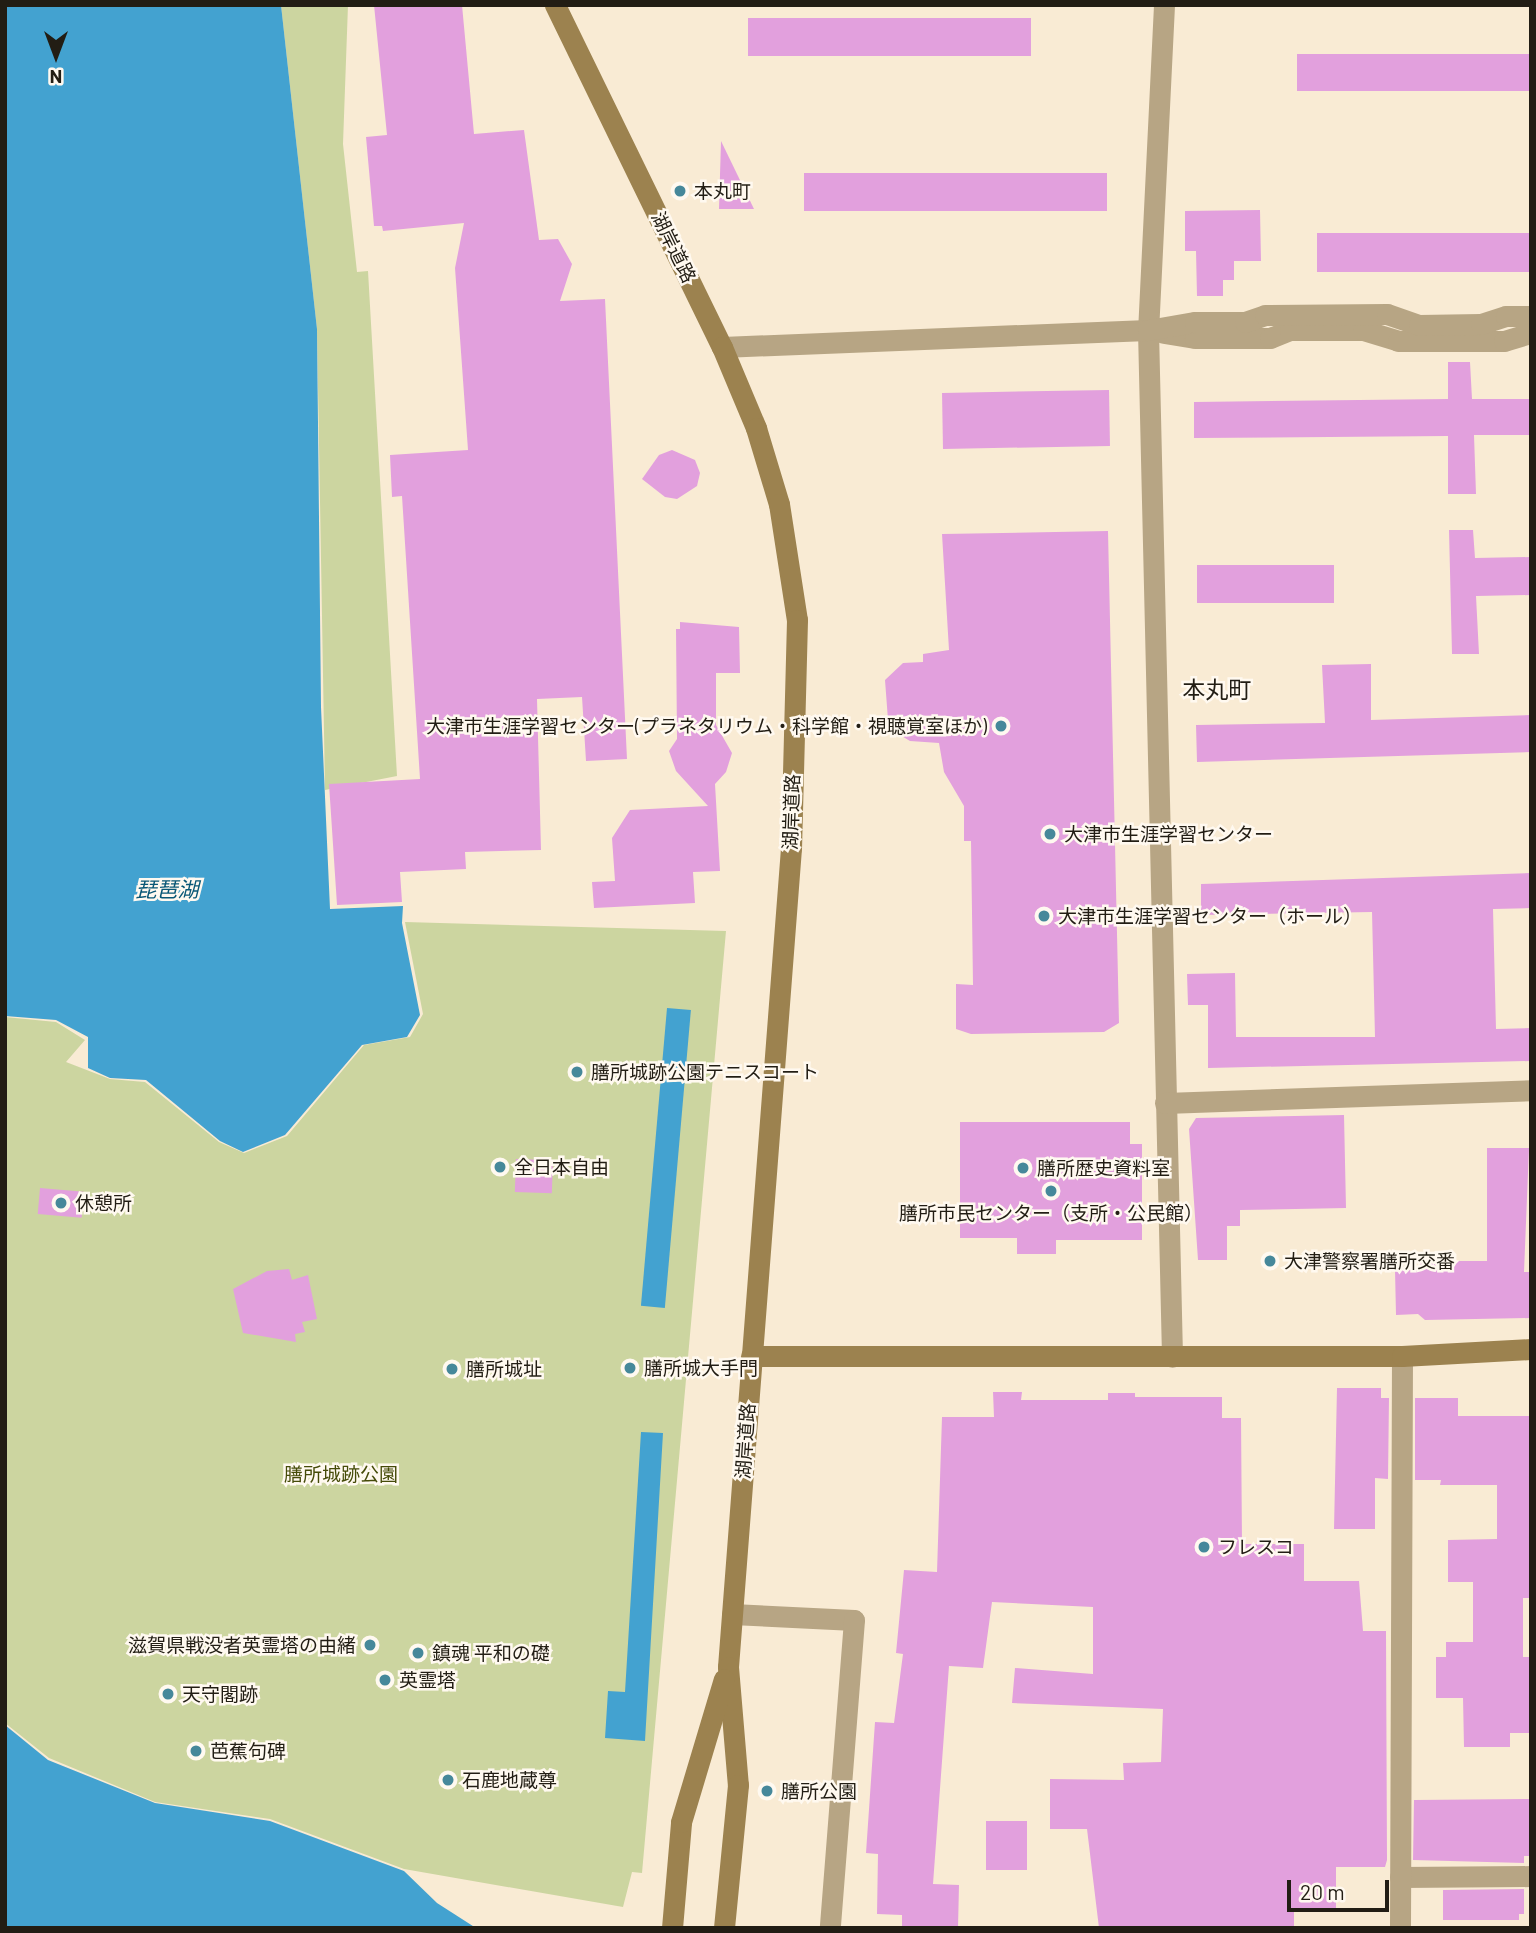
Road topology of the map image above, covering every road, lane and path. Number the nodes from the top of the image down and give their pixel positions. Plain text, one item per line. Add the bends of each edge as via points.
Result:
1 (555, 5) edge
2 (1164, 5) edge
3 (1531, 316) edge
4 (1148, 330) junction
5 (1531, 333) edge
6 (722, 347) junction
7 (1531, 1090) edge
8 (1165, 1103) junction
9 (1531, 1349) edge
10 (751, 1356) junction
11 (1402, 1356) junction
12 (1172, 1357) junction
13 (732, 1614) junction
14 (727, 1667) junction
15 (1531, 1876) edge
16 (1400, 1877) junction
17 (672, 1928) edge
18 (724, 1928) edge
19 (830, 1928) edge
20 (1400, 1928) edge

1 - 6 main road, 湖岸道路
2 - 4 street
3 - 4 street via 1506,316 1481,324 1419,325 1387,314 1265,315 1245,322 1195,322
4 - 5 street via 1195,338 1270,338 1290,330 1363,330 1398,341 1504,341
4 - 6 street
4 - 8 street
6 - 10 main road, 湖岸道路 via 756,428 779,504 797,620 791,848
7 - 8 street
8 - 12 street
9 - 11 main road
10 - 12 main road
10 - 13 main road, 湖岸道路
11 - 12 main road
11 - 16 street
13 - 14 main road, 湖岸道路
13 - 19 street via 854,1620
14 - 17 main road, 湖岸道路 via 681,1822
14 - 18 main road, 湖岸道路 via 738,1785
15 - 16 street
16 - 20 street

